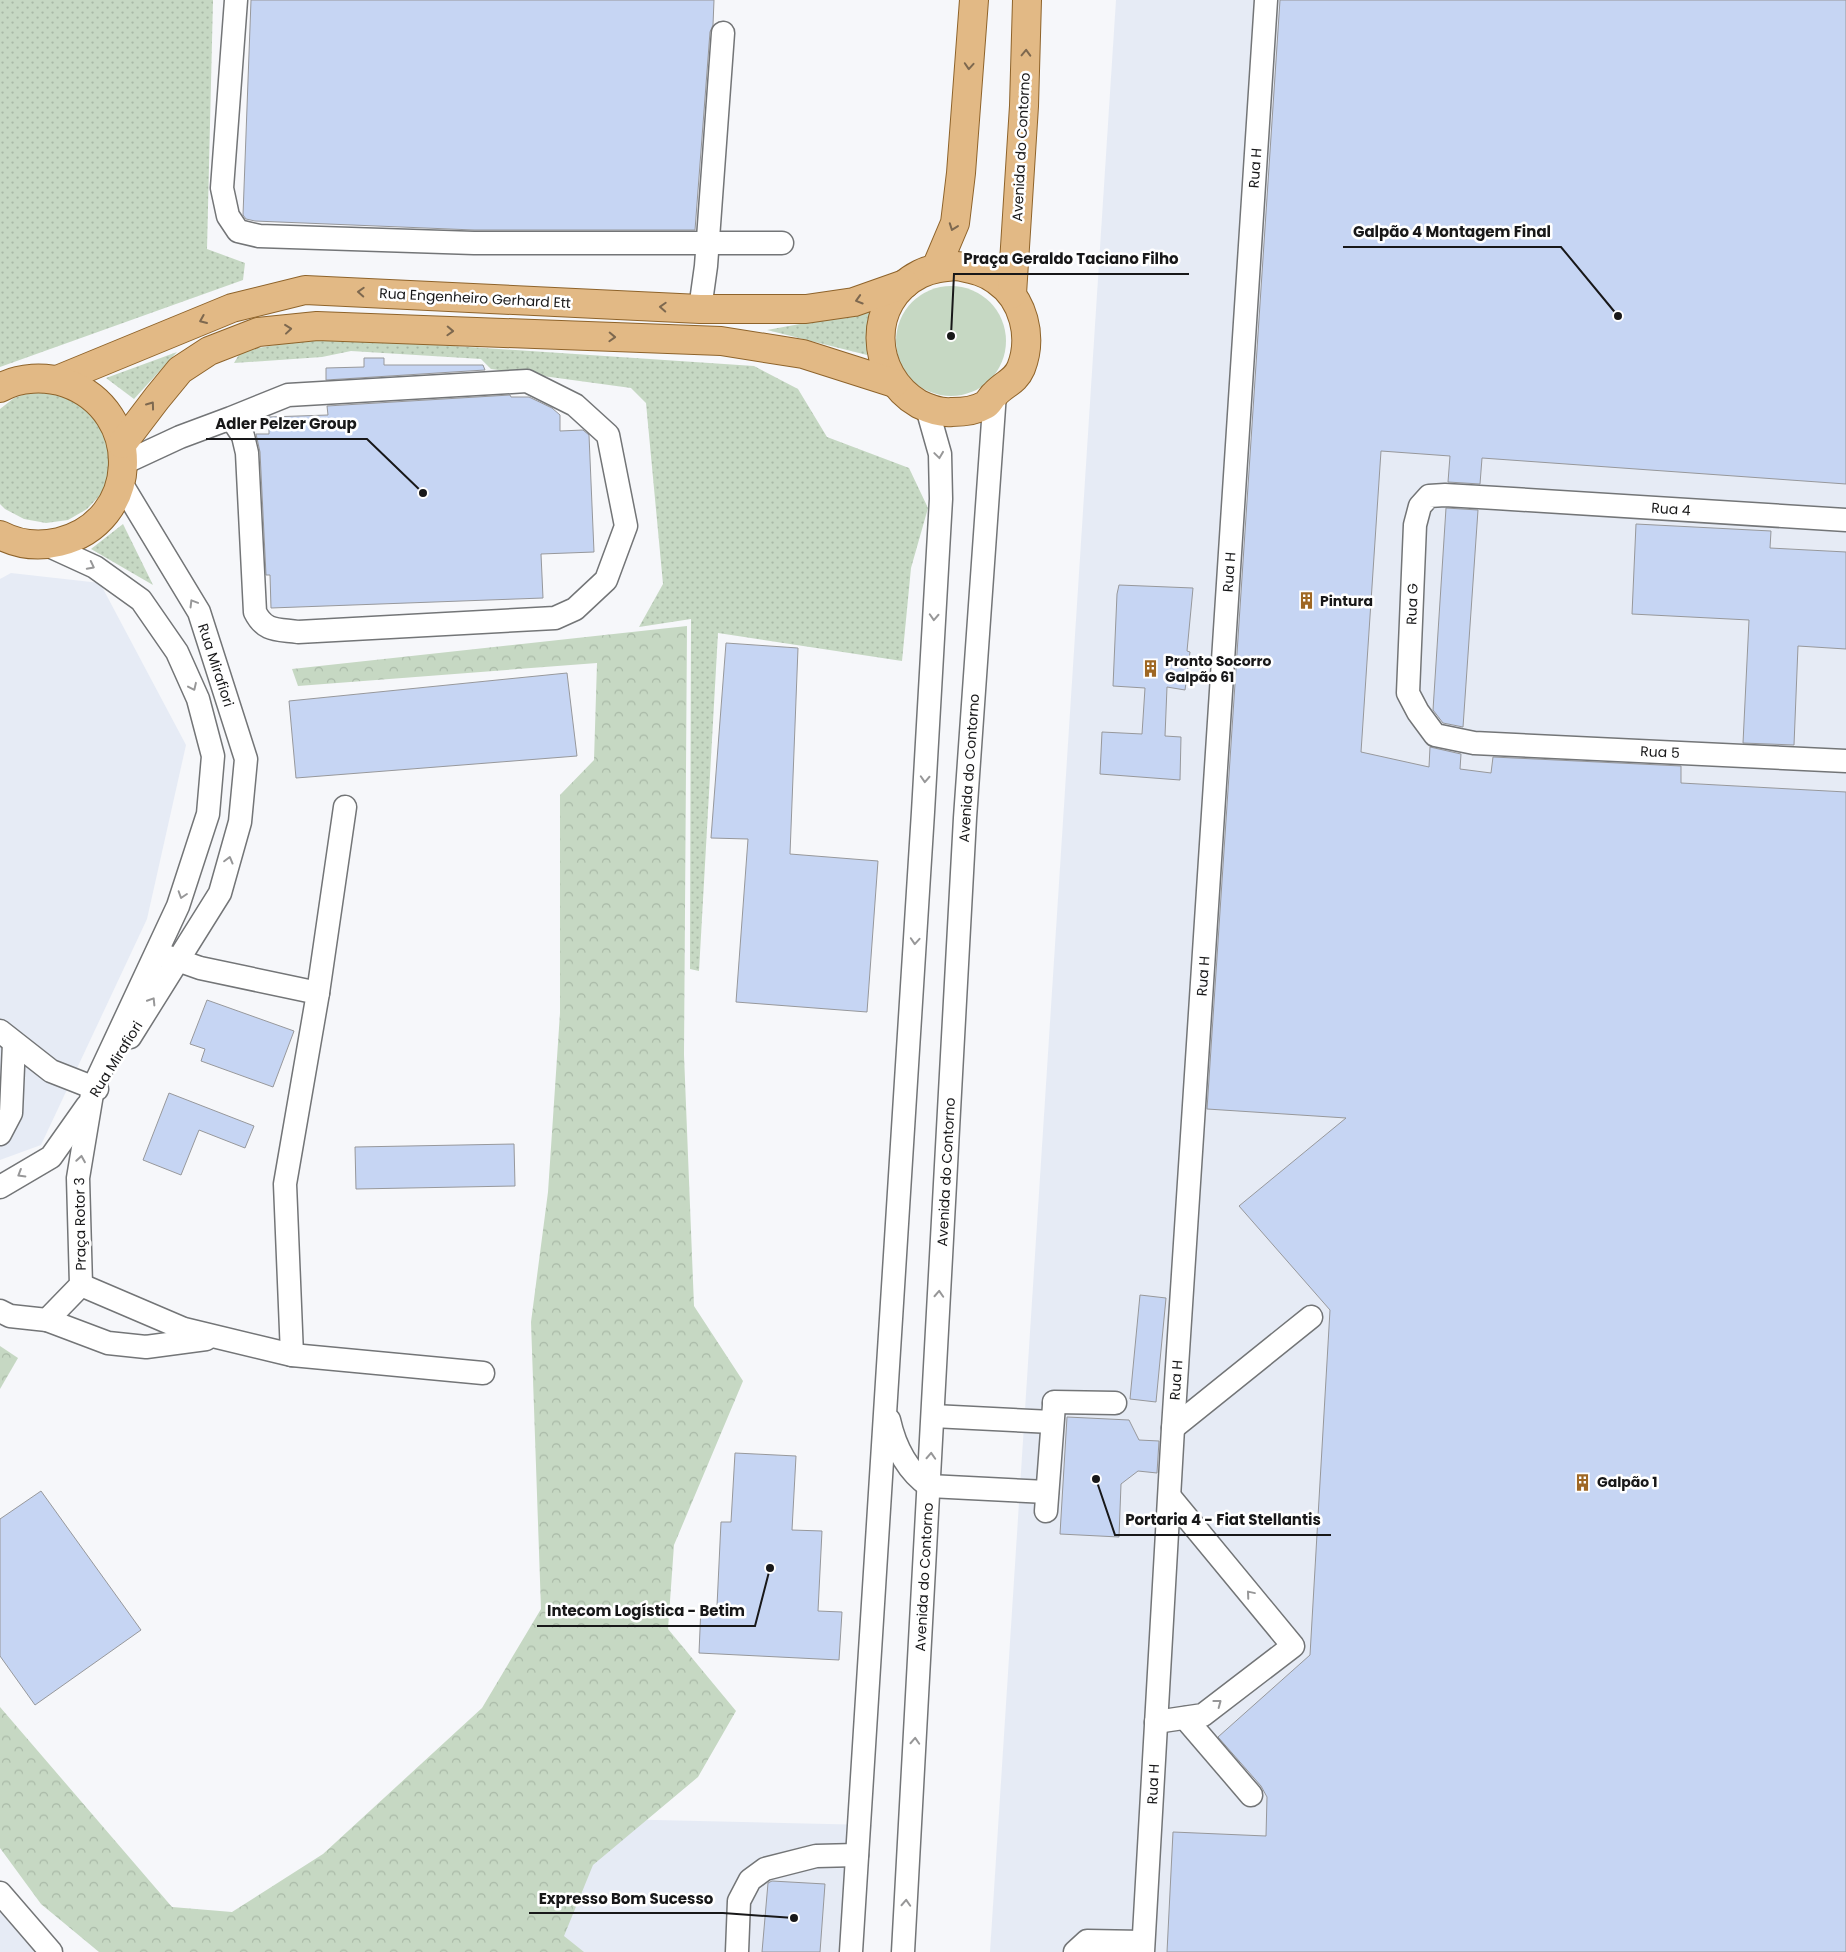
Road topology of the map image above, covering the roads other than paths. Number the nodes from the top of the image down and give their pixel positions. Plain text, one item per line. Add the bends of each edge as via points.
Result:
1 (236, 0) edge
2 (974, 0) edge
3 (1027, 0) edge
4 (1266, 0) edge
5 (723, 33) dead end
6 (782, 243) dead end
7 (708, 244) junction
8 (936, 268) junction
9 (905, 284) junction
10 (1012, 294) junction
11 (700, 309) junction
12 (57, 380) junction
13 (894, 383) junction
14 (0, 388) edge
15 (995, 393) junction
16 (926, 408) junction
17 (231, 418) junction
18 (122, 464) junction
19 (1496, 498) joint
20 (1846, 520) edge
21 (3, 540) edge
22 (47, 545) junction
23 (1474, 743) joint
24 (1846, 761) edge
25 (345, 807) dead end
26 (157, 952) junction
27 (178, 961) junction
28 (318, 993) junction
29 (7, 1037) edge
30 (93, 1093) junction
31 (0, 1134) edge
32 (0, 1187) edge
33 (81, 1286) junction
34 (0, 1311) edge
35 (1311, 1317) dead end
36 (46, 1320) junction
37 (218, 1337) junction
38 (292, 1355) junction
39 (483, 1373) dead end
40 (1115, 1403) dead end
41 (886, 1405) junction
42 (1053, 1410) junction
43 (933, 1416) junction
44 (1173, 1428) junction
45 (929, 1486) junction
46 (1170, 1497) junction
47 (1184, 1718) junction
48 (1156, 1722) junction
49 (1251, 1795) dead end
50 (857, 1855) junction
51 (0, 1892) edge
52 (1143, 1947) edge
53 (51, 1952) edge
54 (737, 1952) edge
55 (851, 1952) edge
56 (903, 1952) edge
57 (1075, 1952) edge

1 - 7 street via 222,188 228,216 238,231 260,236 474,244
2 -> 8 main road via 955,222
10 -> 3 main road, Avenida do Contorno
4 - 44 street, Rua H
5 - 7 street
6 - 7 street
7 - 11 street
8 - 9 main road
8 - 10 main road via 957,266 978,270
9 -> 11 main road, Rua Engenheiro Gerhard Ett via 854,302 806,308
9 - 13 main road via 891,300 882,320 880,342 884,364
10 - 15 main road via 1026,328 1025,357 1017,377
11 -> 12 main road, Rua Engenheiro Gerhard Ett via 305,290 232,308
12 - 14 main road via 32,378
12 - 18 main road via 80,388 99,402 114,422
13 - 16 main road via 908,398
18 -> 13 main road via 157,398 180,370 209,351 258,332 318,326 721,341 803,354
15 - 16 main road via 986,405 967,412
43 -> 15 street, Avenida do Contorno via 965,818
16 -> 41 street via 940,454 941,499
17 - 17 street via 243,436 247,454 255,612 260,622 269,628 298,632 554,618 575,609 606,580 626,526 608,435 576,405 527,381 288,395
17 - 18 street
18 - 22 main road via 111,506 94,526 72,539
27 -> 18 street, Rua Mirafiori via 220,892 240,822 246,760 199,612
19 - 20 street, Rua 4
19 - 23 street, Rua G via 1429,496 1420,506 1415,525 1408,693 1434,735
21 - 22 main road
22 -> 26 street, Rua Mirafiori via 95,567 141,600 177,652 198,699 213,756 208,814 178,906
23 - 24 street, Rua 5
25 - 28 street
26 - 27 street
26 - 30 street, Rua Mirafiori
27 - 28 street
30 -> 27 street, Rua Mirafiori
28 - 38 street via 285,1184
29 - 30 street via 51,1071
29 - 31 street via 11,1113
30 -> 32 street via 51,1157
33 -> 30 street, Praça Rotor 3 via 78,1178
33 - 36 street, Praça Rotor 3
33 - 37 street via 184,1329
34 - 36 street via 10,1316
35 - 44 street
36 - 37 street via 108,1343 146,1346
37 - 38 street
38 - 39 street
40 - 42 street
41 - 45 street via 893,1438 904,1460
41 - 50 street
42 - 43 street
42 - 45 street via 1047,1502
45 -> 43 street, Avenida do Contorno
44 - 46 street, Rua H
56 -> 45 street, Avenida do Contorno
47 -> 46 street via 1203,1715 1293,1646
46 - 48 street, Rua H
47 - 48 street
47 - 49 street
48 - 52 street, Rua H
50 - 54 street via 816,1856 764,1869 750,1880 739,1901
50 - 55 street
51 - 53 street
52 - 57 street via 1087,1941

